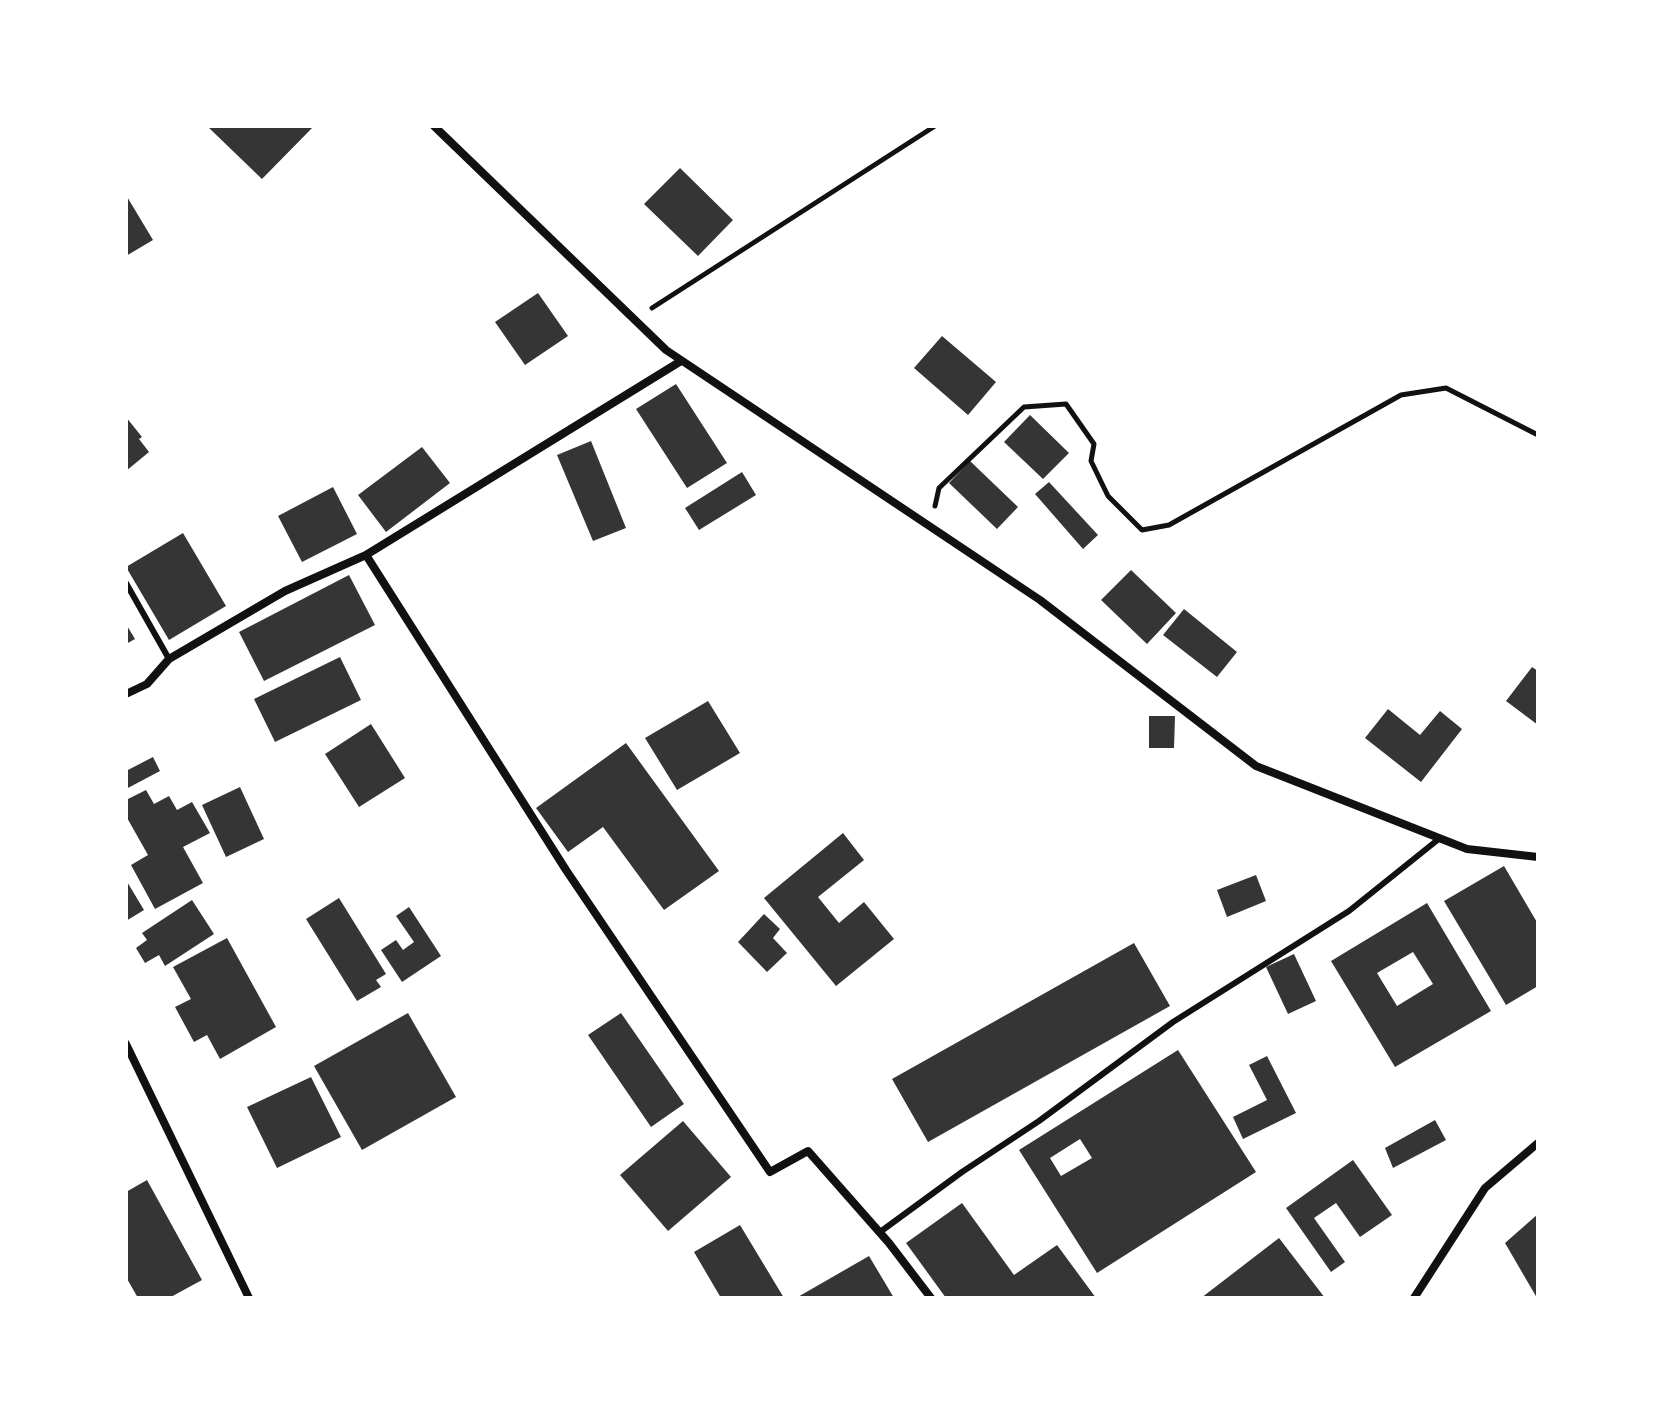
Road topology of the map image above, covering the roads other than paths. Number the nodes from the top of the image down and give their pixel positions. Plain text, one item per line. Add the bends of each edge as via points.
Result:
1 (434, 126) edge
2 (681, 361) junction
3 (366, 555) junction
4 (126, 583) edge
5 (169, 659) junction
6 (126, 694) edge
7 (1440, 838) junction
8 (1538, 857) edge
9 (126, 1044) edge
10 (1538, 1143) edge
11 (880, 1232) junction
12 (249, 1298) edge
13 (931, 1298) edge
14 (1414, 1298) edge

1 - 2 street
2 - 3 street
2 - 7 street via 1040,600 1256,766
3 - 5 street via 285,591
3 - 11 street via 566,870 770,1172 808,1151
4 - 5 lane
5 - 6 street via 147,684
7 - 8 street via 1467,849
7 - 11 lane via 1349,911 1173,1022
9 - 12 street
10 - 14 street via 1485,1188
11 - 13 street

